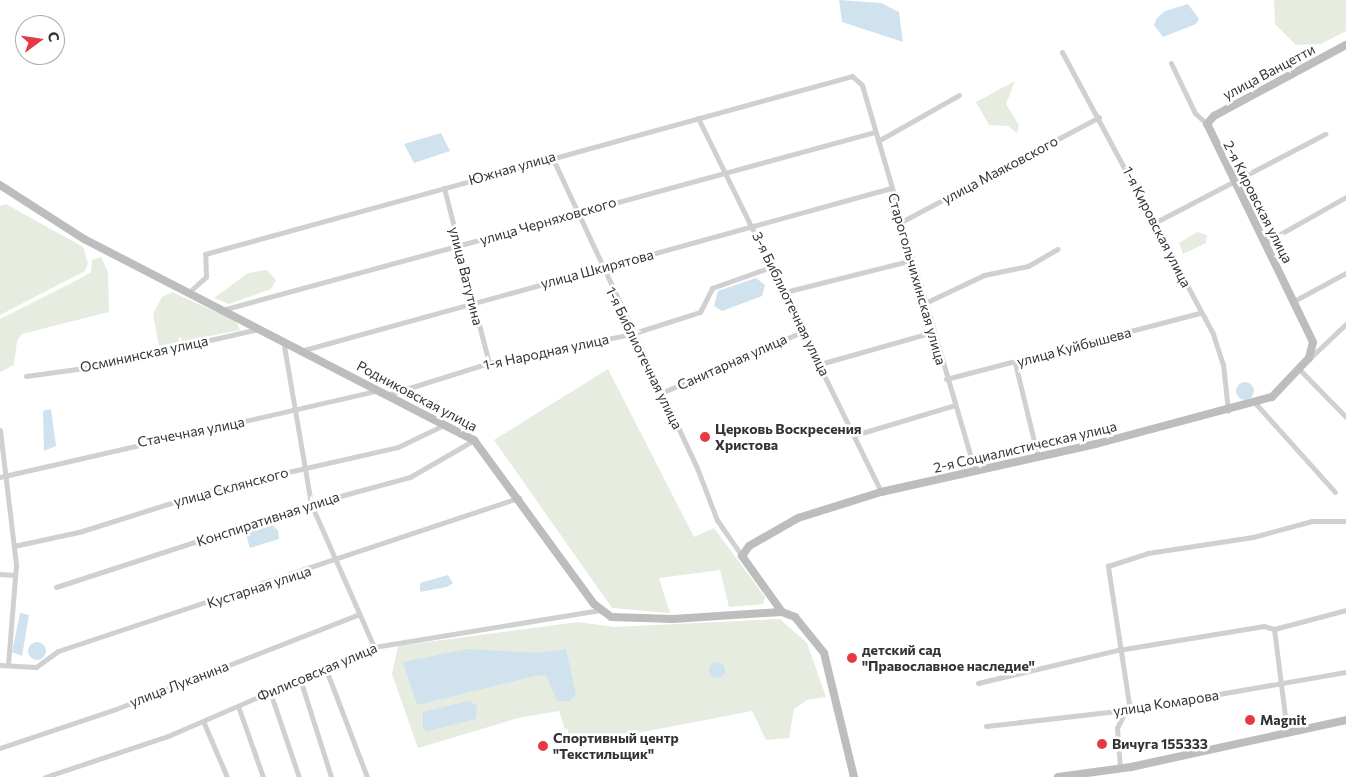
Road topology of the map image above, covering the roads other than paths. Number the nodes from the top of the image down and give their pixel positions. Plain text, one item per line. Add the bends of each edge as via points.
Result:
1 (1346, 45) edge
2 (1062, 52) dead end
3 (1170, 63) dead end
4 (862, 85) joint
5 (959, 95) dead end
6 (1099, 116) junction
7 (698, 118) junction
8 (1207, 124) junction
9 (875, 132) junction
10 (1325, 134) dead end
11 (878, 140) junction
12 (552, 157) junction
13 (724, 173) junction
14 (1235, 183) junction
15 (0, 185) edge
16 (444, 188) junction
17 (891, 188) junction
18 (1346, 197) edge
19 (577, 213) junction
20 (901, 222) junction
21 (1156, 222) junction
22 (752, 226) junction
23 (1266, 242) junction
24 (459, 246) junction
25 (1058, 249) dead end
26 (912, 260) junction
27 (771, 267) junction
28 (601, 268) junction
29 (1346, 273) edge
30 (785, 292) junction
31 (188, 293) junction
32 (1294, 301) junction
33 (474, 302) junction
34 (925, 303) junction
35 (221, 311) junction
36 (1200, 313) junction
37 (1346, 325) edge
38 (260, 328) junction
39 (804, 331) junction
40 (933, 332) junction
41 (632, 334) junction
42 (283, 339) junction
43 (304, 350) junction
44 (1309, 358) junction
45 (489, 363) junction
46 (1015, 363) junction
47 (820, 364) junction
48 (1299, 369) junction
49 (26, 376) dead end
50 (946, 379) junction
51 (382, 390) junction
52 (390, 394) junction
53 (661, 394) junction
54 (1256, 404) junction
55 (955, 405) junction
56 (295, 411) junction
57 (1228, 411) junction
58 (1346, 417) edge
59 (446, 424) junction
60 (0, 430) edge
61 (856, 435) junction
62 (474, 440) junction
63 (1038, 457) junction
64 (303, 468) junction
65 (975, 472) junction
66 (3, 477) edge
67 (881, 492) junction
68 (1335, 492) dead end
69 (520, 498) junction
70 (310, 504) junction
71 (1346, 521) edge
72 (14, 546) junction
73 (742, 556) junction
74 (335, 561) junction
75 (0, 574) edge
76 (15, 575) junction
77 (56, 587) dead end
78 (600, 610) junction
79 (1346, 610) edge
80 (782, 612) junction
81 (357, 616) junction
82 (1274, 629) junction
83 (374, 647) junction
84 (1118, 650) junction
85 (8, 664) junction
86 (0, 665) edge
87 (324, 667) junction
88 (1346, 672) edge
89 (300, 679) junction
90 (978, 683) dead end
91 (1282, 684) junction
92 (270, 692) junction
93 (238, 706) junction
94 (1126, 710) junction
95 (1346, 720) edge
96 (203, 721) junction
97 (986, 726) dead end
98 (1287, 732) junction
99 (0, 748) edge
100 (1131, 767) junction
101 (1120, 768) junction
102 (69, 770) junction
103 (45, 777) edge
104 (71, 777) edge
105 (227, 777) edge
106 (263, 777) edge
107 (299, 777) edge
108 (332, 777) edge
109 (367, 777) edge
110 (854, 777) edge
111 (1058, 777) edge
112 (1133, 777) edge

1 - 8 main road, улица Ванцетти via 1214,116
2 - 6 street, 1-я Кировская улица
3 - 8 street, 2-я Кировская улица via 1196,113
4 - 7 street, Южная улица via 847,76
4 - 9 street, Старогольчихинская улица
5 - 11 street
6 - 20 street, улица Маяковского
6 - 21 street, 1-я Кировская улица
7 - 12 street, Южная улица
7 - 13 street, 3-я Библиотечная улица
8 - 14 main road, 2-я Кировская улица
9 - 11 street, Старогольчихинская улица
9 - 13 street, улица Черняховского
10 - 14 street
11 - 17 street, Старогольчихинская улица
12 - 16 street, Южная улица
12 - 19 street, 1-я Библиотечная улица
13 - 19 street, улица Черняховского
13 - 22 street, 3-я Библиотечная улица
14 - 21 street
14 - 23 main road, 2-я Кировская улица
15 - 31 main road, Родниковская улица via 52,222
16 - 24 street, улица Ватутина
16 - 31 street, Южная улица via 205,254 206,276
17 - 20 street, Старогольчихинская улица
17 - 22 street, улица Шкирятова
18 - 23 street
19 - 24 street, улица Черняховского
19 - 28 street, 1-я Библиотечная улица
20 - 26 street, Старогольчихинская улица
21 - 36 street, 1-я Кировская улица
22 - 27 street, 3-я Библиотечная улица
22 - 28 street, улица Шкирятова
23 - 32 main road, 2-я Кировская улица
24 - 33 street, улица Ватутина
24 - 35 street, улица Черняховского
25 - 34 street via 1028,266 984,275
26 - 30 street
26 - 34 street, Старогольчихинская улица
27 - 30 street, 3-я Библиотечная улица
27 - 41 street, 1-я Народная улица via 712,288 702,311
28 - 33 street, улица Шкирятова
28 - 41 street, 1-я Библиотечная улица
29 - 32 street
30 - 39 street, 3-я Библиотечная улица
31 - 35 main road, Родниковская улица
32 - 44 main road, 2-я Кировская улица via 1313,342
33 - 43 street, улица Шкирятова
33 - 45 street, улица Ватутина
34 - 40 street, Старогольчихинская улица
35 - 38 main road, Родниковская улица
36 - 46 street, улица Куйбышева
36 - 57 street, 1-я Кировская улица via 1220,354
37 - 44 street
38 - 42 main road, Родниковская улица
38 - 49 street, Осмининская улица via 91,367
39 - 47 street, 3-я Библиотечная улица
39 - 53 street, Санитарная улица
40 - 47 street
40 - 50 street, Старогольчихинская улица
41 - 45 street, 1-я Народная улица
41 - 53 street, 1-я Библиотечная улица
42 - 43 main road, Родниковская улица
42 - 56 street
43 - 51 main road, Родниковская улица
44 - 48 main road, 2-я Социалистическая улица
45 - 52 street, 1-я Народная улица
46 - 50 street, улица Куйбышева
46 - 63 street
47 - 61 street, 3-я Библиотечная улица
48 - 54 main road, 2-я Социалистическая улица via 1272,397
48 - 58 street
50 - 55 street, Старогольчихинская улица
51 - 52 main road, Родниковская улица
51 - 56 street, Стачечная улица
52 - 59 main road, Родниковская улица
53 - 73 street, 1-я Библиотечная улица via 717,520
54 - 57 main road, 2-я Социалистическая улица
54 - 68 street
55 - 61 street
55 - 65 street, Старогольчихинская улица
56 - 64 street
56 - 66 street, Стачечная улица via 128,445
57 - 63 main road, 2-я Социалистическая улица
59 - 62 main road, Родниковская улица
59 - 64 street, улица Склянского via 398,447
60 - 66 street
61 - 67 street, 3-я Библиотечная улица
62 - 69 main road, Родниковская улица
62 - 70 street, Конспиративная улица via 410,477
63 - 65 main road, 2-я Социалистическая улица
64 - 70 street
64 - 72 street, улица Склянского via 222,487 79,532
65 - 67 main road, 2-я Социалистическая улица
66 - 72 street
67 - 73 main road, 2-я Социалистическая улица via 798,518 748,546
69 - 74 street, Кустарная улица
69 - 78 main road, Родниковская улица
70 - 74 street
70 - 77 street, Конспиративная улица
71 - 84 street via 1312,521 1253,537 1156,552 1110,564 1106,572
72 - 76 street
73 - 80 main road
74 - 81 street
74 - 85 street, Кустарная улица via 58,651 36,667
75 - 76 street
76 - 85 street
78 - 80 main road via 623,620
78 - 83 street, Филисовская улица
79 - 82 street
80 - 110 main road via 805,625 824,653
81 - 83 street
81 - 99 street, улица Луканина via 116,709
82 - 84 street via 1264,626
82 - 91 street
83 - 87 street, Филисовская улица
84 - 90 street
84 - 94 street
85 - 86 street, Кустарная улица
87 - 89 street, Филисовская улица
87 - 109 street
88 - 91 street, улица Комарова
89 - 92 street, Филисовская улица
89 - 108 street
91 - 94 street, улица Комарова
91 - 98 street
92 - 93 street, Филисовская улица
92 - 107 street
93 - 96 street, Филисовская улица
93 - 106 street
94 - 97 street, улица Комарова
94 - 101 street via 1117,728
95 - 98 main road
96 - 102 street, Филисовская улица
96 - 105 street
98 - 100 main road
100 - 101 main road
100 - 112 main road
101 - 111 main road
102 - 103 street, Филисовская улица
102 - 104 street

